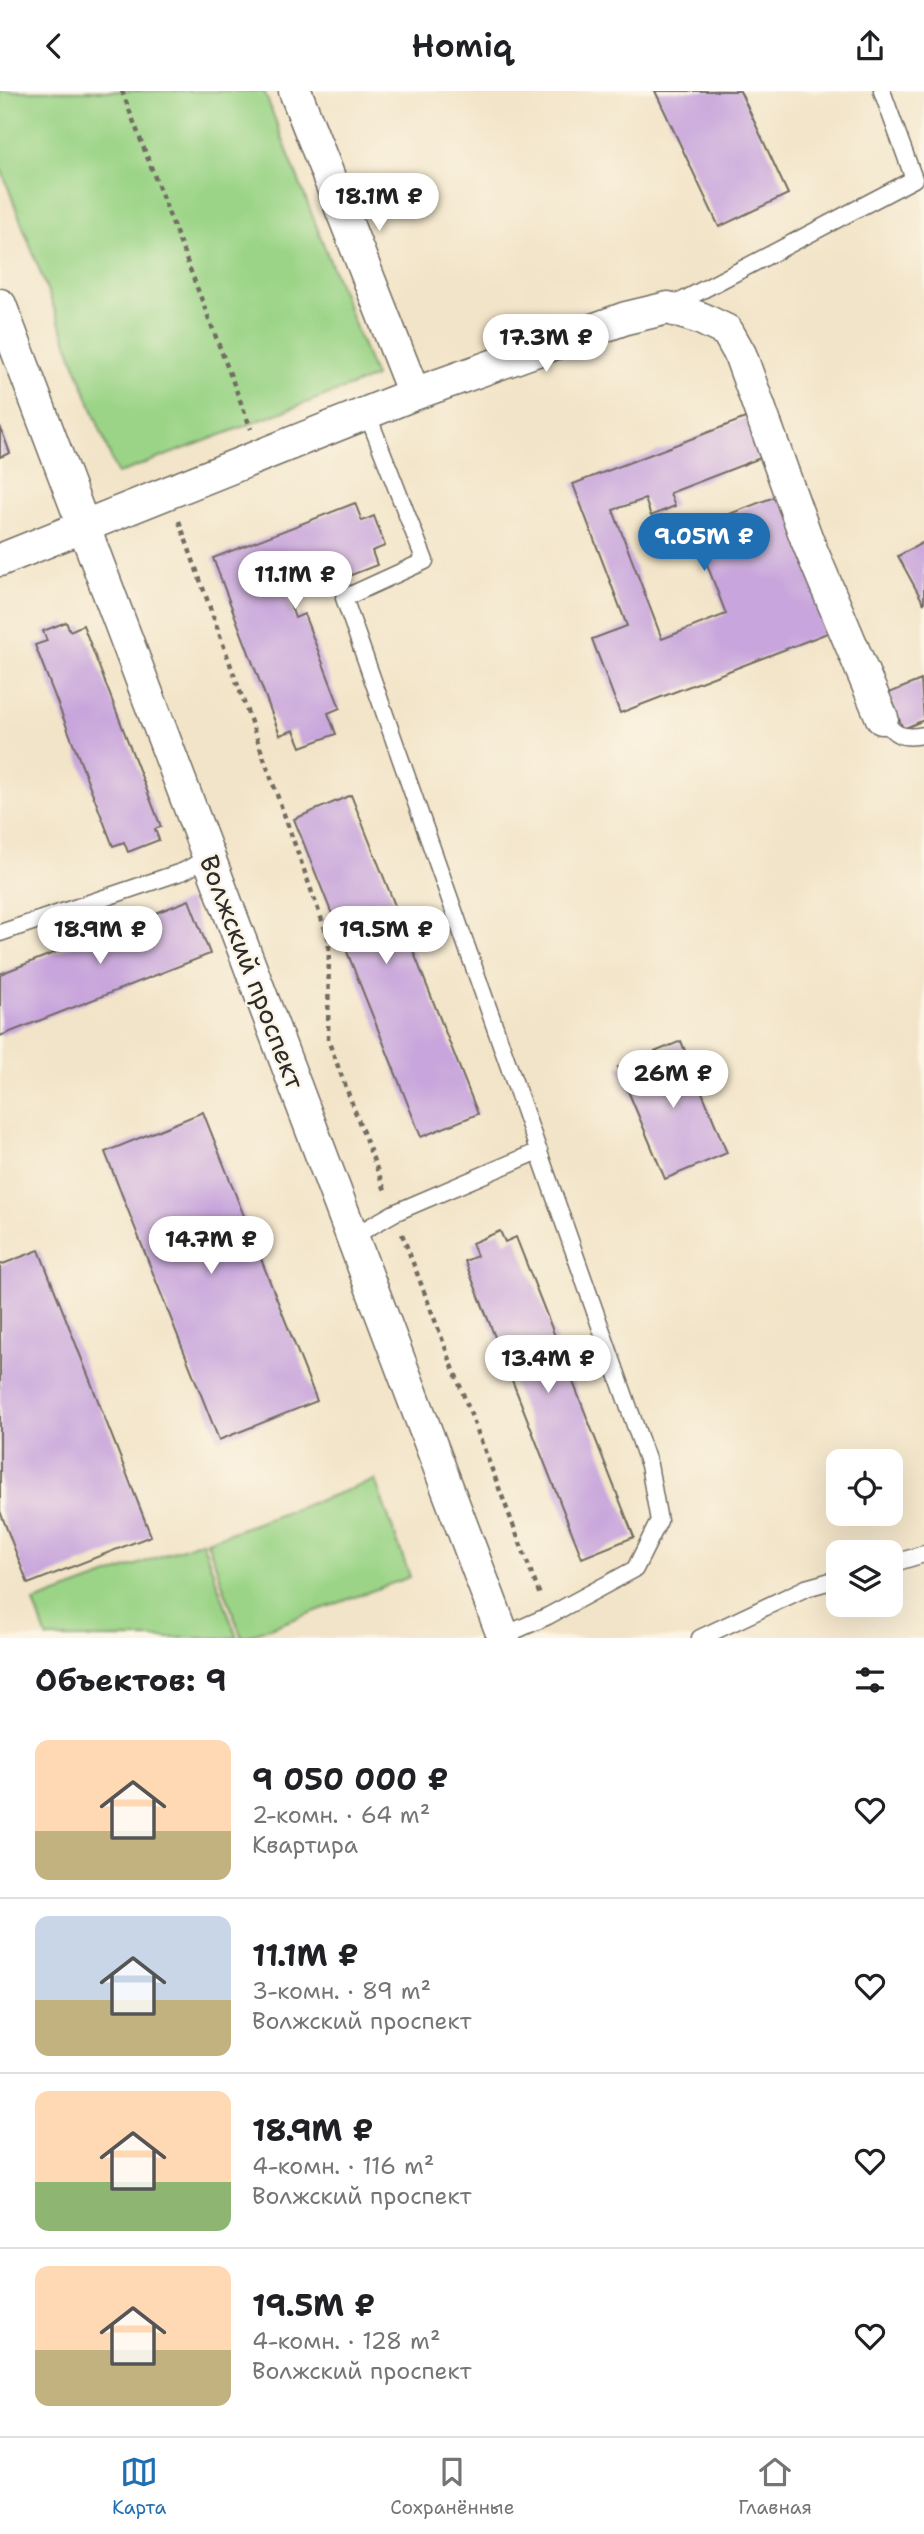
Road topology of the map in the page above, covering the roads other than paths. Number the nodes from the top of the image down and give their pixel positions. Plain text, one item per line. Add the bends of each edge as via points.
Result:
1 (295, 91) edge
2 (882, 91) edge
3 (0, 305) edge
4 (668, 308) junction
5 (414, 394) junction
6 (367, 413) junction
7 (86, 528) junction
8 (0, 560) edge
9 (882, 718) joint
10 (924, 735) edge
11 (209, 857) junction
12 (0, 933) edge
13 (539, 1151) junction
14 (352, 1237) junction
15 (924, 1554) edge
16 (903, 1560) edge
17 (826, 1582) edge
18 (503, 1637) edge
19 (700, 1638) edge

1 - 5 street
2 - 4 lane via 914,179
3 - 7 street, Волжский проспект
4 - 5 street via 626,318
4 - 9 street via 727,331 740,353 807,540
5 - 6 street
6 - 7 street
6 - 13 lane via 425,561 344,599
7 - 8 street
7 - 11 street, Волжский проспект
9 - 10 lane via 893,734 905,739
11 - 12 lane via 184,871
11 - 14 street, Волжский проспект
13 - 14 lane via 394,1213
13 - 18 lane via 649,1465 659,1521 635,1569
14 - 18 street, Волжский проспект
15 - 16 lane
17 - 19 lane

